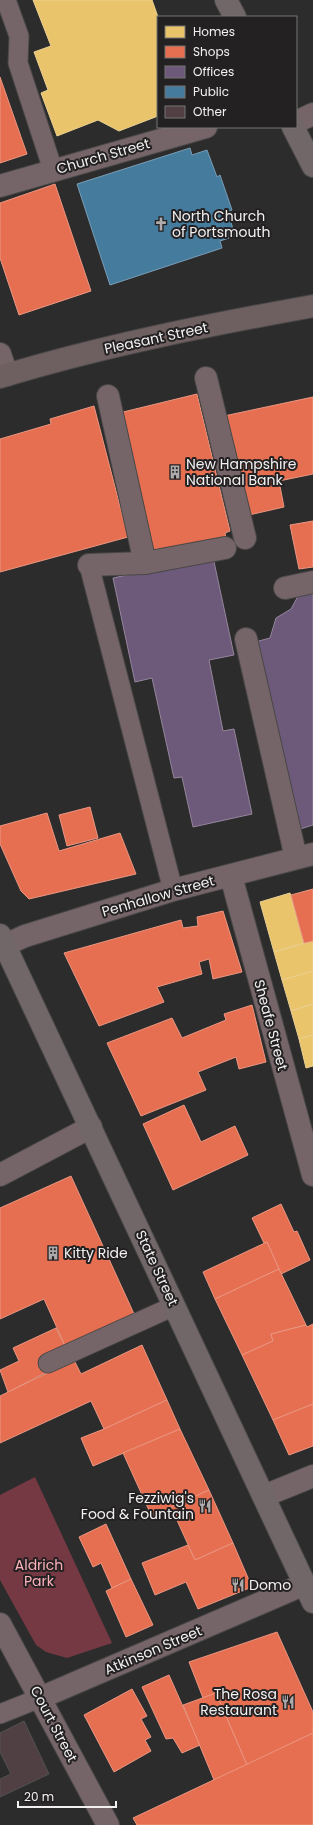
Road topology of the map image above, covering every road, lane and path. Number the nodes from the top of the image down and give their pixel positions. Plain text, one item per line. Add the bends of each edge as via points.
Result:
1 (6, 0) edge
2 (226, 0) edge
3 (234, 16) edge
4 (313, 114) edge
5 (297, 122) edge
6 (202, 128) edge
7 (293, 128) edge
8 (313, 166) edge
9 (54, 170) junction
10 (0, 186) edge
11 (313, 306) edge
12 (0, 354) edge
13 (3, 376) edge
14 (206, 378) dead end
15 (108, 396) dead end
16 (245, 538) dead end
17 (226, 548) dead end
18 (145, 563) junction
19 (89, 565) joint
20 (313, 582) edge
21 (285, 588) dead end
22 (246, 639) dead end
23 (304, 856) edge
24 (231, 876) junction
25 (173, 890) junction
26 (2, 940) edge
27 (91, 1127) junction
28 (313, 1174) edge
29 (0, 1175) edge
30 (174, 1306) junction
31 (48, 1363) dead end
32 (313, 1476) edge
33 (264, 1496) junction
34 (309, 1593) edge
35 (0, 1624) edge
36 (40, 1698) junction
37 (0, 1714) edge
38 (108, 1825) edge

1 - 9 lane via 19,36 18,63
2 - 3 main road
4 - 5 street
6 - 9 street, Church Street
7 - 8 main road
9 - 10 street, Church Street
11 - 13 main road, Pleasant Street via 98,350
12 - 13 street
14 - 16 street
15 - 18 street
17 - 18 street
18 - 19 street
19 - 25 lane
20 - 21 street
22 - 23 street
23 - 24 street, Penhallow Street
24 - 25 street, Penhallow Street
24 - 28 street, Sheafe Street
25 - 26 street, Penhallow Street via 25,936
26 - 27 main road, State Street
27 - 29 street
27 - 30 main road, State Street
30 - 31 lane
30 - 33 main road, State Street
32 - 33 street
33 - 34 main road, State Street
34 - 36 street, Atkinson Street
35 - 36 street, Court Street
36 - 37 lane, Atkinson Street
36 - 38 street, Court Street

